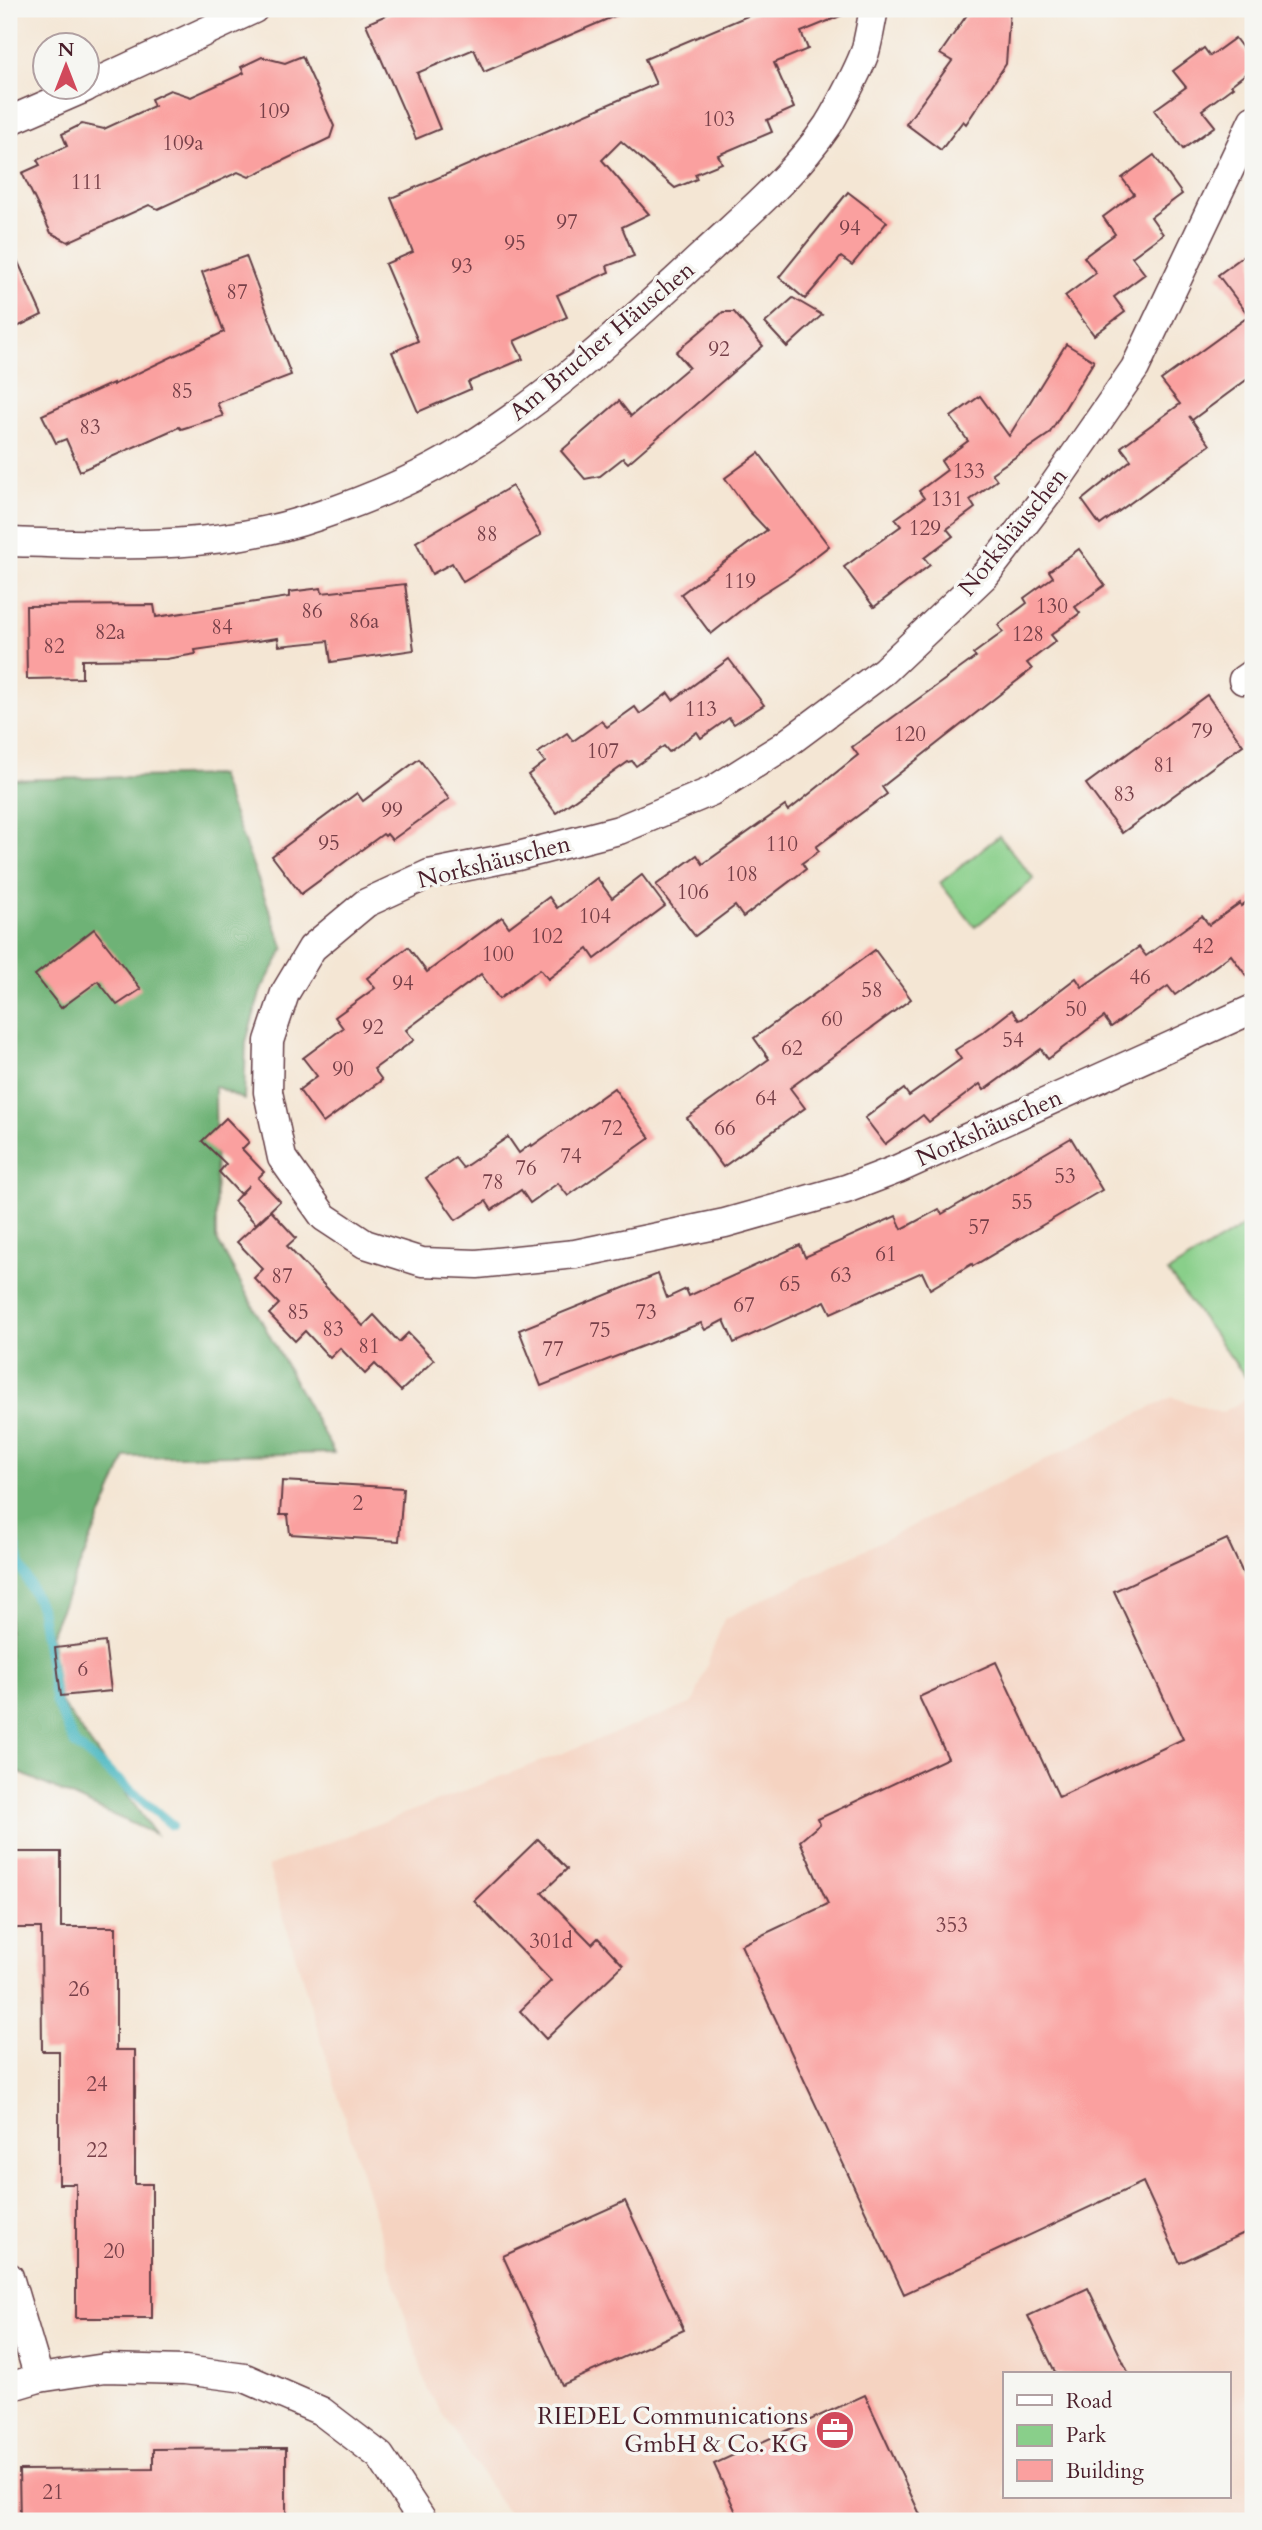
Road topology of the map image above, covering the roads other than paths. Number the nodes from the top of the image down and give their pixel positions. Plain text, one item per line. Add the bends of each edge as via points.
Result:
1 (254, 9) edge
2 (874, 9) edge
3 (102, 80) edge
4 (52, 102) edge
5 (1253, 120) edge
6 (9, 121) edge
7 (9, 542) edge
8 (1253, 1009) edge
9 (9, 2277) edge
10 (39, 2378) junction
11 (9, 2387) edge
12 (424, 2521) edge

1 - 3 street
2 - 7 street, Am Brucher Häuschen via 865,52 828,124 781,183 652,303 538,400 466,449 382,491 316,517 258,532 145,546
4 - 6 street
5 - 8 street, Norkshäuschen via 1135,368 986,574 884,671 782,747 712,791 619,830 429,874 366,903 312,948 285,993 269,1041 268,1092 282,1158 324,1217 365,1244 422,1262 477,1264 575,1254 725,1223 846,1189
9 - 10 street
10 - 11 street
10 - 12 street via 105,2368 185,2370 245,2378 321,2411 380,2455

